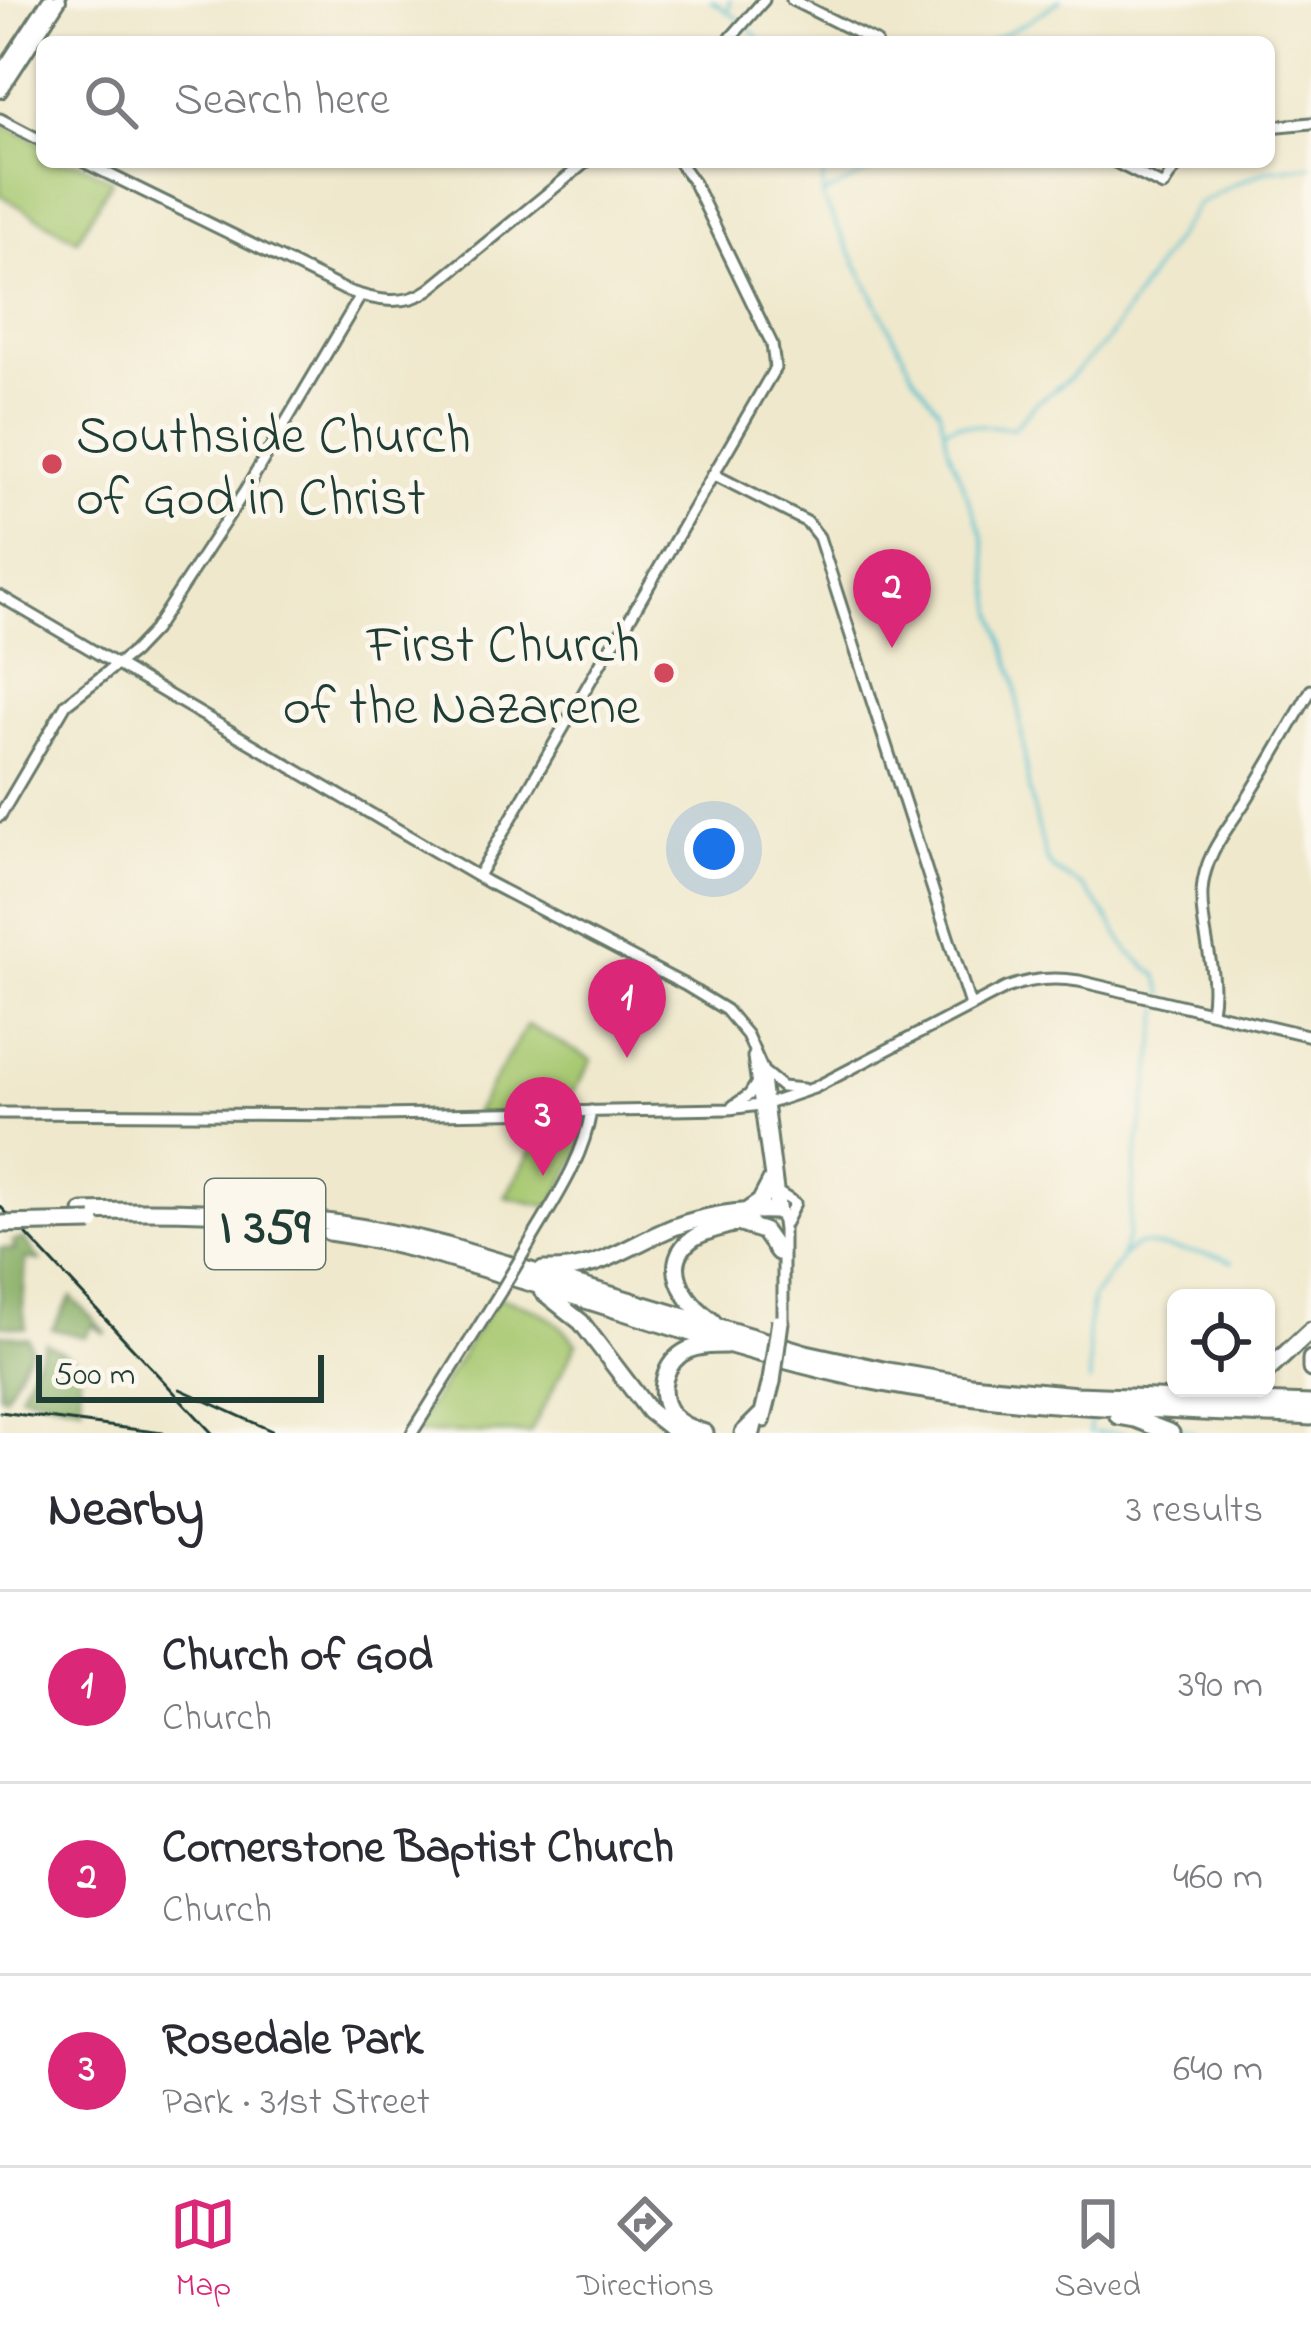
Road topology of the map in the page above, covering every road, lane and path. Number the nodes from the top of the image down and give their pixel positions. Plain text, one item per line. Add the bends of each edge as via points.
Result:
1 (49, 0) edge
2 (59, 0) edge
3 (764, 0) edge
4 (792, 0) edge
5 (732, 36) edge
6 (864, 36) edge
7 (0, 75) edge
8 (0, 91) edge
9 (0, 119) edge
10 (1311, 123) edge
11 (1275, 126) edge
12 (36, 138) edge
13 (96, 168) edge
14 (579, 168) edge
15 (683, 168) edge
16 (1127, 168) edge
17 (1176, 168) edge
18 (345, 290) junction
19 (361, 295) junction
20 (380, 299) junction
21 (352, 312) junction
22 (712, 474) junction
23 (0, 596) edge
24 (133, 652) junction
25 (114, 664) junction
26 (134, 676) junction
27 (1311, 690) edge
28 (0, 816) edge
29 (478, 876) junction
30 (970, 1005) junction
31 (1211, 1011) junction
32 (1311, 1036) edge
33 (761, 1076) junction
34 (809, 1090) junction
35 (786, 1099) junction
36 (763, 1104) junction
37 (729, 1108) junction
38 (591, 1111) junction
39 (0, 1112) edge
40 (766, 1128) junction
41 (775, 1187) junction
42 (778, 1210) junction
43 (0, 1214) edge
44 (88, 1217) junction
45 (741, 1218) junction
46 (0, 1224) edge
47 (783, 1230) junction
48 (778, 1252) junction
49 (526, 1275) junction
50 (780, 1321) junction
51 (724, 1328) junction
52 (1311, 1330) edge
53 (737, 1345) junction
54 (1311, 1359) edge
55 (1275, 1364) edge
56 (1311, 1369) edge
57 (772, 1381) junction
58 (1194, 1397) edge
59 (1166, 1399) junction
60 (1311, 1404) edge
61 (1067, 1407) junction
62 (1311, 1417) edge
63 (759, 1427) edge
64 (412, 1433) edge
65 (677, 1433) edge
66 (705, 1433) edge
67 (743, 1433) edge
68 (1171, 1433) edge

1 - 7 main road
2 - 8 main road
3 - 5 main road
4 - 6 main road
9 - 12 main road
10 - 11 main road
13 - 18 main road
14 - 20 main road via 423,294
15 - 22 main road via 772,344 776,368
16 - 17 main road via 1163,186
18 - 19 main road
18 - 21 main road
19 - 20 main road
19 - 21 main road
20 - 21 main road
21 - 24 main road via 245,491
22 - 29 main road
22 - 30 main road via 807,522 820,537
23 - 25 main road
24 - 25 main road
24 - 26 main road
25 - 26 main road
25 - 28 main road via 64,706
26 - 29 main road
27 - 31 main road via 1206,868
29 - 33 main road via 711,999 736,1020
30 - 31 main road via 1018,983 1061,979
30 - 34 main road
31 - 32 main road
33 - 34 main road
33 - 36 main road
33 - 37 main road
34 - 35 main road
35 - 36 main road
35 - 40 main road
36 - 37 main road
36 - 40 main road
37 - 38 main road
37 - 40 main road
38 - 39 main road
38 - 64 main road, bridge via 580,1155
40 - 41 main road
41 - 42 main road
41 - 45 highway
41 - 47 main road via 795,1202
42 - 45 highway
42 - 47 main road
42 - 48 main road
43 - 44 highway, I 359
44 - 46 highway, I 359, bridge
44 - 49 highway, I 359 via 202,1210 308,1219 392,1232
45 - 48 highway
45 - 49 highway via 675,1227 585,1268
45 - 51 highway via 692,1239 677,1263 686,1298
47 - 50 main road
48 - 50 main road
49 - 51 highway, I 359
49 - 53 highway, I 359
49 - 65 highway via 571,1312 649,1411
50 - 57 main road, bridge
51 - 59 highway, I 359 via 929,1378
52 - 55 highway
53 - 61 highway, I 359 via 893,1385
53 - 66 highway via 686,1351 667,1371 668,1408
54 - 56 highway
57 - 63 main road
57 - 63 main road
58 - 59 highway
59 - 60 highway, I 359
61 - 62 highway
61 - 68 highway
63 - 67 highway

